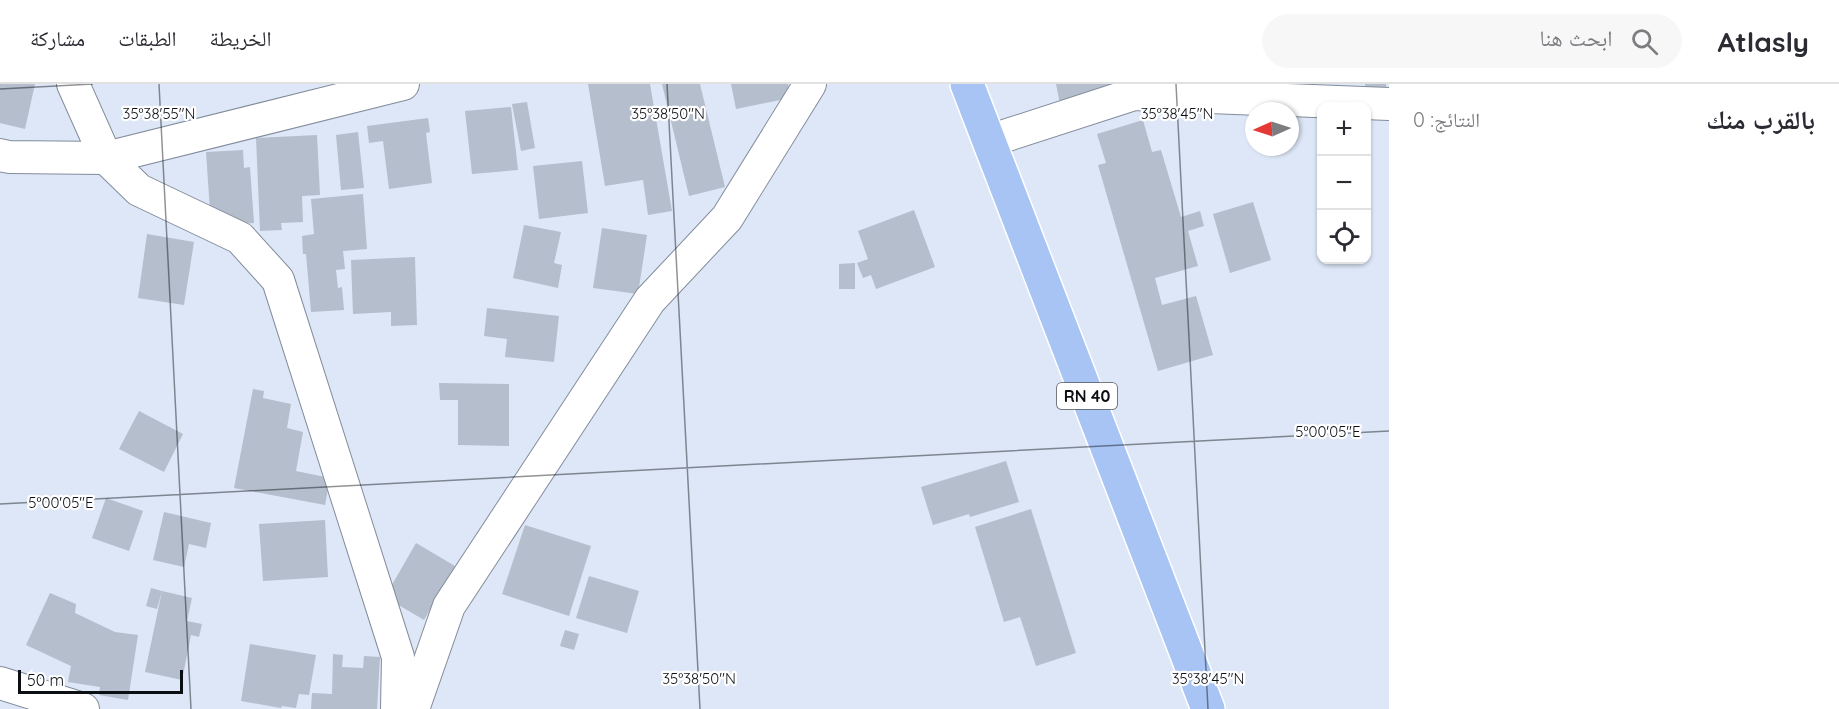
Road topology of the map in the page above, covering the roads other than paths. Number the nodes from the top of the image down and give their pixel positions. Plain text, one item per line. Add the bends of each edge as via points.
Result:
1 (73, 84) edge
2 (403, 84) edge
3 (810, 84) edge
4 (967, 84) edge
5 (1389, 104) edge
6 (989, 141) junction
7 (0, 155) edge
8 (106, 158) junction
9 (0, 682) edge
10 (82, 709) edge
11 (397, 709) edge
12 (413, 709) edge
13 (1208, 709) edge

1 - 8 street
2 - 8 street
3 - 12 street via 727,218 650,300 449,606
4 - 6 main road, RN 40
5 - 6 street via 1134,94
6 - 13 main road, RN 40
7 - 8 street
8 - 11 street via 139,190 240,238 278,280 398,657
9 - 10 street

